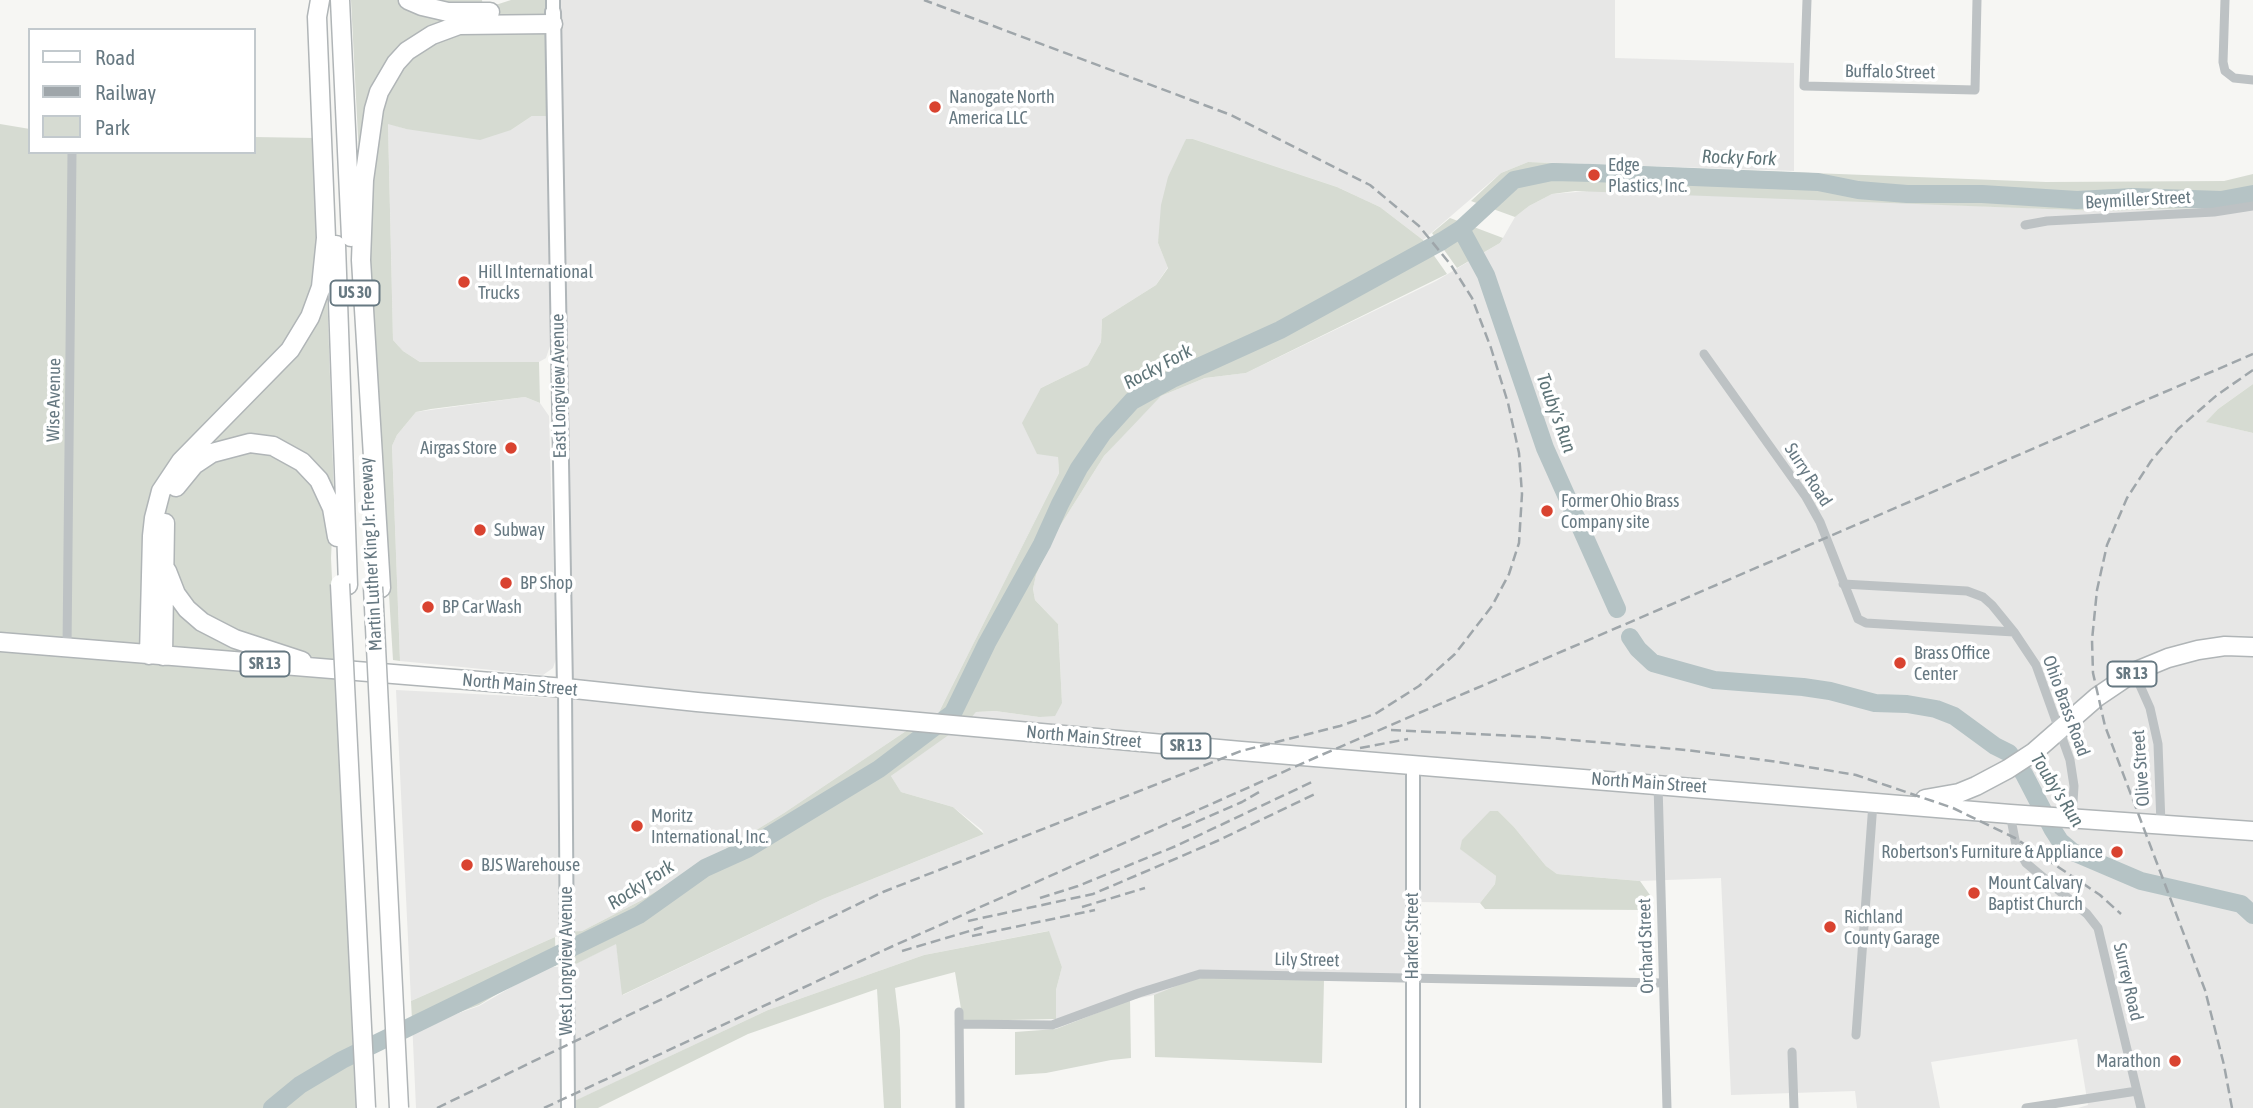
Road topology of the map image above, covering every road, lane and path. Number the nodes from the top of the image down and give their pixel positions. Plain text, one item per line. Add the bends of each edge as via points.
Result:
1 (322, 0) edge
2 (340, 0) edge
3 (408, 0) edge
4 (1807, 0) edge
5 (1977, 0) edge
6 (2225, 0) edge
7 (553, 12) edge
8 (2253, 80) edge
9 (72, 154) edge
10 (2253, 206) edge
11 (2025, 225) dead end
12 (1704, 354) dead end
13 (164, 557) junction
14 (344, 584) junction
15 (1843, 584) junction
16 (377, 587) junction
17 (2014, 632) junction
18 (0, 642) edge
19 (2253, 647) edge
20 (67, 648) junction
21 (156, 656) junction
22 (326, 669) junction
23 (2134, 672) junction
24 (565, 688) junction
25 (2060, 730) junction
26 (1413, 765) junction
27 (1658, 784) junction
28 (1873, 801) junction
29 (1894, 803) junction
30 (2010, 814) junction
31 (2066, 817) junction
32 (2161, 824) junction
33 (2253, 831) edge
34 (1412, 978) junction
35 (1663, 983) junction
36 (959, 1012) dead end
37 (959, 1024) junction
38 (1856, 1035) dead end
39 (1793, 1052) dead end
40 (2137, 1090) junction
41 (2070, 1105) edge
42 (366, 1108) edge
43 (374, 1108) edge
44 (399, 1108) edge
45 (407, 1108) edge
46 (568, 1108) edge
47 (960, 1108) edge
48 (1413, 1108) edge
49 (1667, 1108) edge
50 (1794, 1108) edge
51 (2026, 1108) edge
52 (2141, 1108) edge

1 - 14 highway, Martin Luther King Jr. Freeway / US 30 via 336,245
1 - 21 highway via 317,17 326,238 321,287 290,350 181,461 161,491 152,536
2 - 16 highway, Martin Luther King Jr. Freeway / US 30 via 352,247
3 - 7 highway via 448,12
4 - 5 street, Buffalo Street via 1804,86 1975,90
6 - 8 street via 2223,62 2229,76
7 - 16 highway via 432,35 407,51 379,92 365,180 362,260
7 - 24 main road, East Longview Avenue
9 - 20 street, Wise Avenue
10 - 11 street, Beymiller Street
12 - 15 street, Surry Road via 1806,497
13 - 14 highway via 167,511 186,472 222,449 262,444 302,462 326,492 336,524
13 - 21 highway
13 - 22 highway via 176,594 202,622 235,639
14 - 42 highway, bridge
14 - 43 highway, Martin Luther King Jr. Freeway / US 30
15 - 17 street, Ohio Brass Road via 1976,593
15 - 17 street, Surry Road via 1856,617 1866,623
16 - 44 highway, Martin Luther King Jr. Freeway / US 30, bridge
16 - 45 highway
17 - 25 street, Ohio Brass Road via 2036,665
18 - 20 highway, North Main Street / SR 13
19 - 23 highway, SR 13 via 2190,652
20 - 21 highway, North Main Street / SR 13
21 - 22 highway, North Main Street / SR 13
22 - 24 highway, North Main Street / SR 13
23 - 25 highway, SR 13
23 - 32 street, Olive Street via 2150,708 2158,744
24 - 26 highway, North Main Street / SR 13
24 - 46 street, West Longview Avenue
25 - 29 highway, SR 13 via 2034,752 1976,786
25 - 31 street, Ohio Brass Road via 2072,771
26 - 27 highway, North Main Street / SR 13
26 - 34 street, Harker Street
27 - 28 highway, North Main Street / SR 13
27 - 35 street, Orchard Street
28 - 29 highway, North Main Street / SR 13
28 - 38 street
29 - 30 highway, North Main Street / SR 13
30 - 31 highway, North Main Street / SR 13
30 - 40 street, Surrey Road via 2025,863 2098,928
31 - 32 highway, North Main Street / SR 13
32 - 33 highway, North Main Street / SR 13
34 - 35 street, Lily Street
34 - 37 street, Lily Street via 1200,974 1052,1025
34 - 48 street, Harker Street
35 - 49 street, Orchard Street
36 - 37 street
37 - 47 street
39 - 50 street
40 - 41 street
40 - 52 street, Surrey Road
41 - 51 street

